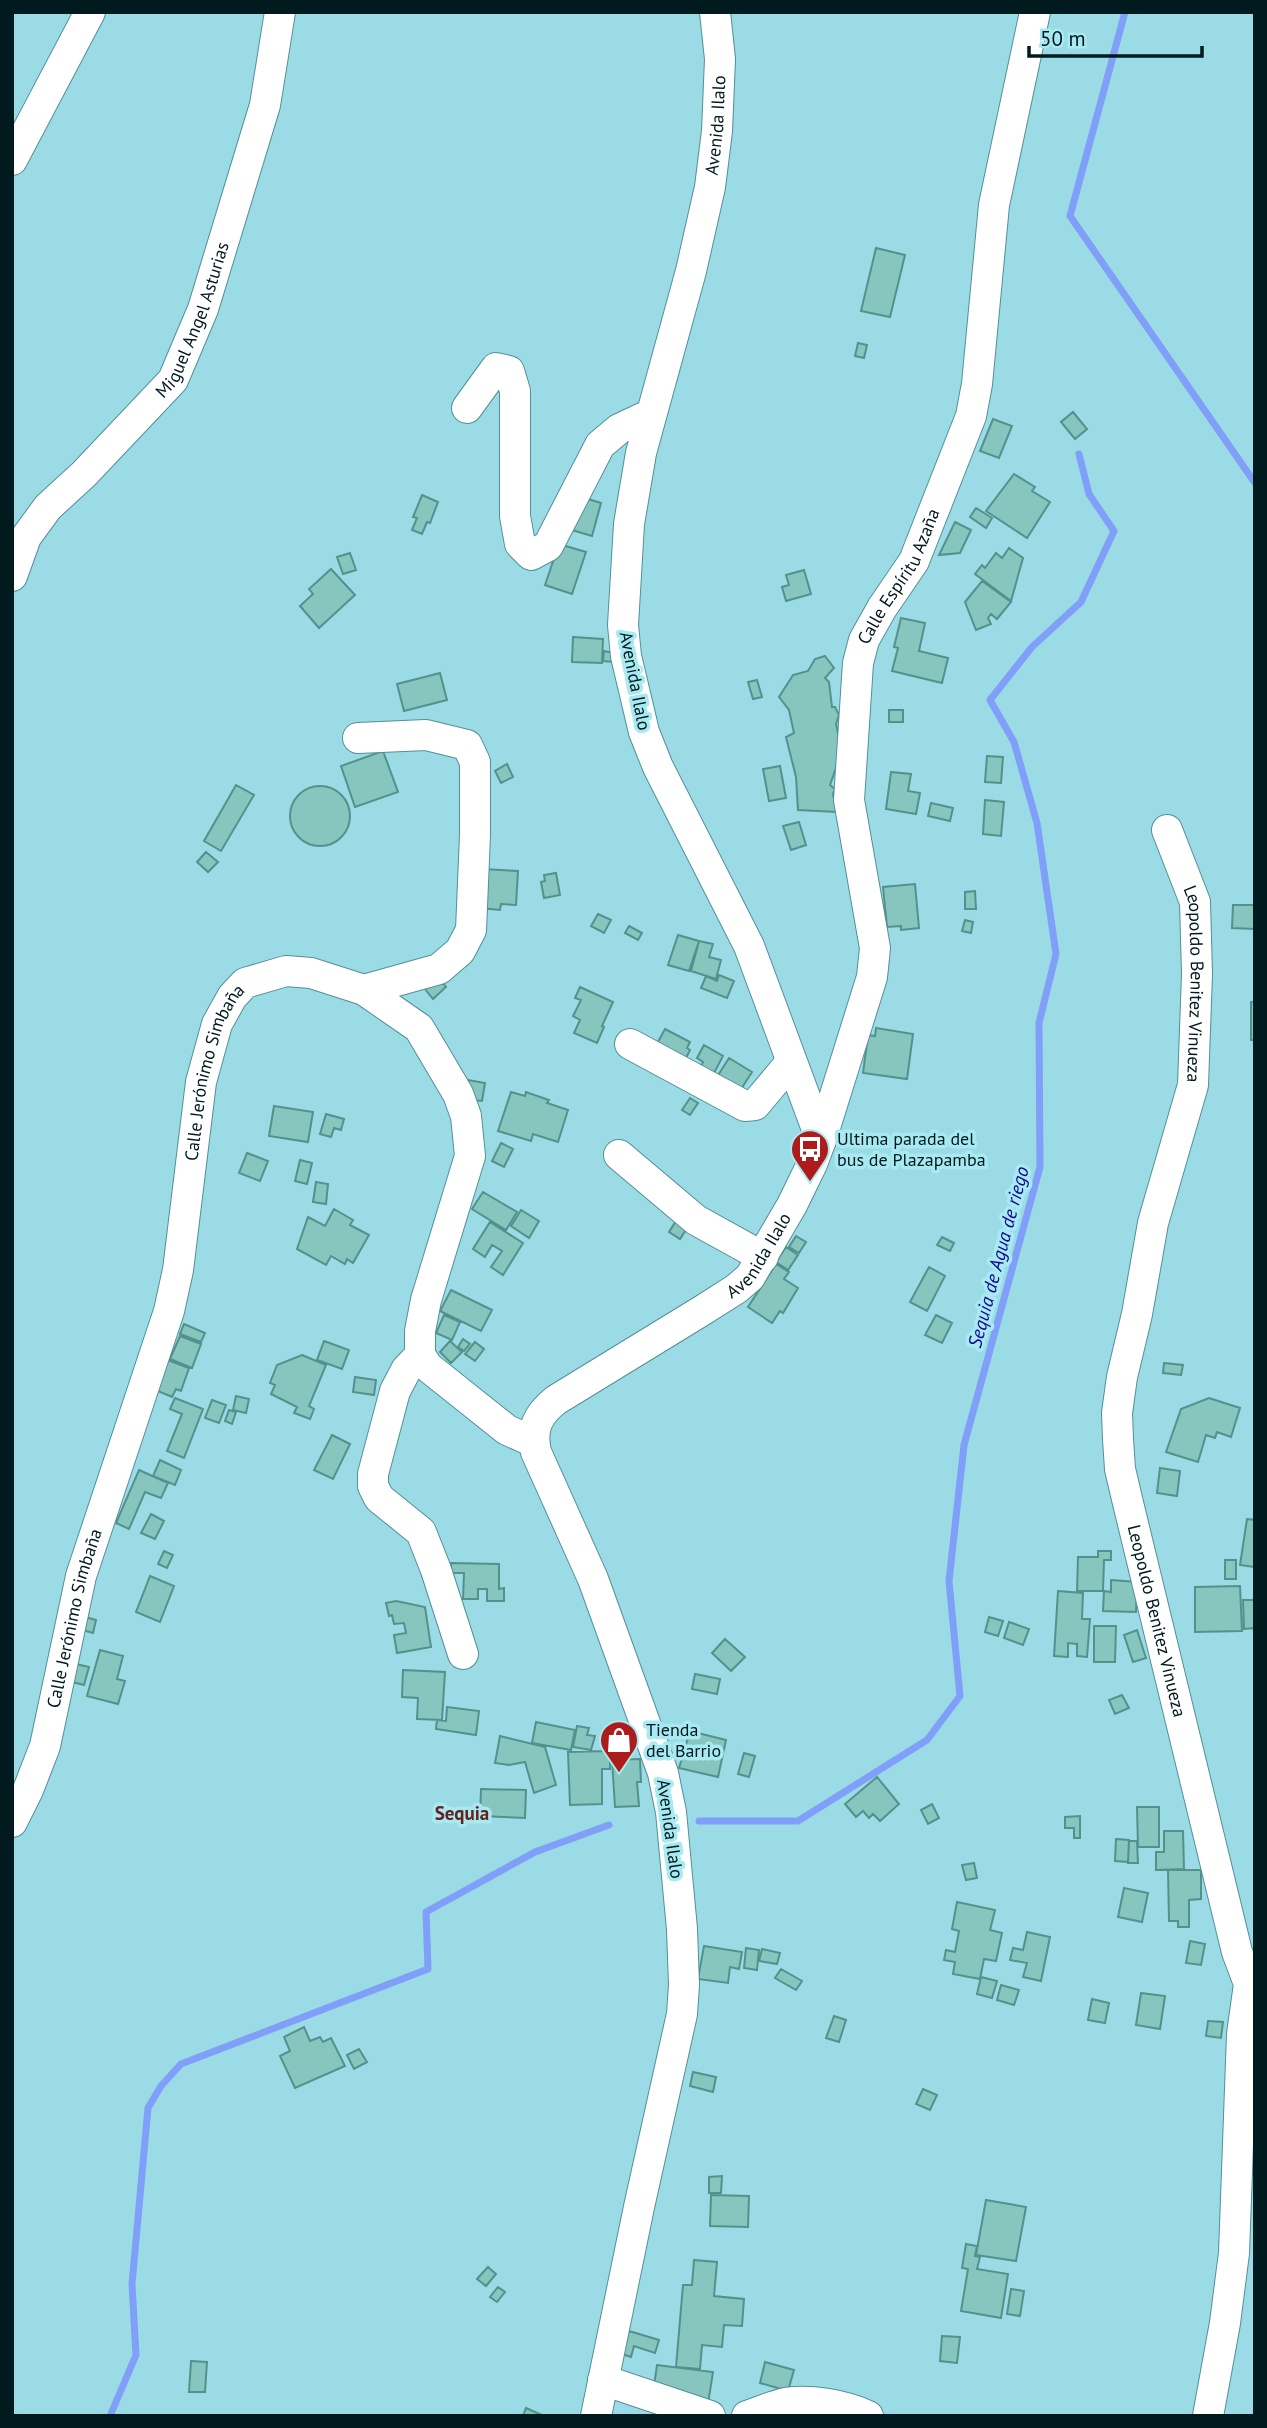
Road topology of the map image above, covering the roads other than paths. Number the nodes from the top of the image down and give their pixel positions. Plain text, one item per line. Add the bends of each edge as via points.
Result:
1 (90, 12) edge
2 (280, 12) edge
3 (715, 12) edge
4 (1035, 12) edge
5 (12, 160) edge
6 (467, 408) dead end
7 (651, 414) junction
8 (12, 576) edge
9 (358, 738) dead end
10 (1167, 830) dead end
11 (364, 990) junction
12 (631, 1044) dead end
13 (792, 1062) junction
14 (821, 1140) junction
15 (619, 1155) dead end
16 (763, 1257) junction
17 (420, 1355) junction
18 (534, 1442) junction
19 (463, 1654) dead end
20 (12, 1822) edge
21 (1252, 1984) edge
22 (1244, 2256) edge
23 (603, 2380) junction
24 (596, 2416) edge
25 (710, 2416) edge
26 (747, 2416) edge
27 (868, 2416) edge
28 (1208, 2416) edge

1 - 5 street
2 - 8 street, Miguel Angel Asturias via 265,105 203,309 173,380 48,508 26,537
3 - 7 street, Avenida Ilalo via 720,59 710,187
4 - 14 street, Calle Espíritu Azaña via 994,205 971,416 914,561 864,640 858,663 849,800 875,948 872,977
6 - 7 street via 496,368 509,371 514,391 515,516 520,544 531,555 548,546 600,445 618,429
7 - 13 street, Avenida Ilalo via 629,524 626,656 644,732 658,767 749,946
9 - 11 street via 426,735 467,745 475,762 471,930 460,951 439,969
10 - 21 street, Leopoldo Benitez Vinueza via 1195,902 1193,1085 1153,1223 1122,1377 1118,1439 1182,1733 1237,1952
11 - 17 street, Calle Jerónimo Simbaña via 419,1028 458,1094 470,1140 470,1156 425,1300
11 - 20 street, Calle Jerónimo Simbaña via 311,973 286,971 245,984 217,1024 201,1082 169,1311 81,1576 45,1746
12 - 13 street via 745,1107 755,1105
13 - 14 street, Avenida Ilalo
14 - 16 street, Avenida Ilalo
15 - 16 street via 696,1220
16 - 18 street, Avenida Ilalo via 736,1289 544,1410 533,1432
17 - 18 street via 428,1367 507,1430
17 - 19 street via 405,1370 395,1391 373,1486 379,1498 421,1532
18 - 23 street, Avenida Ilalo via 593,1579 663,1773 682,1929 682,2014
21 - 22 street, Leopoldo Benitez Vinueza via 1242,2034
22 - 28 street, Leopoldo Benitez Vinueza via 1225,2323
23 - 24 street, Avenida Ilalo
23 - 25 street
26 - 27 street via 785,2403 809,2402 854,2409

